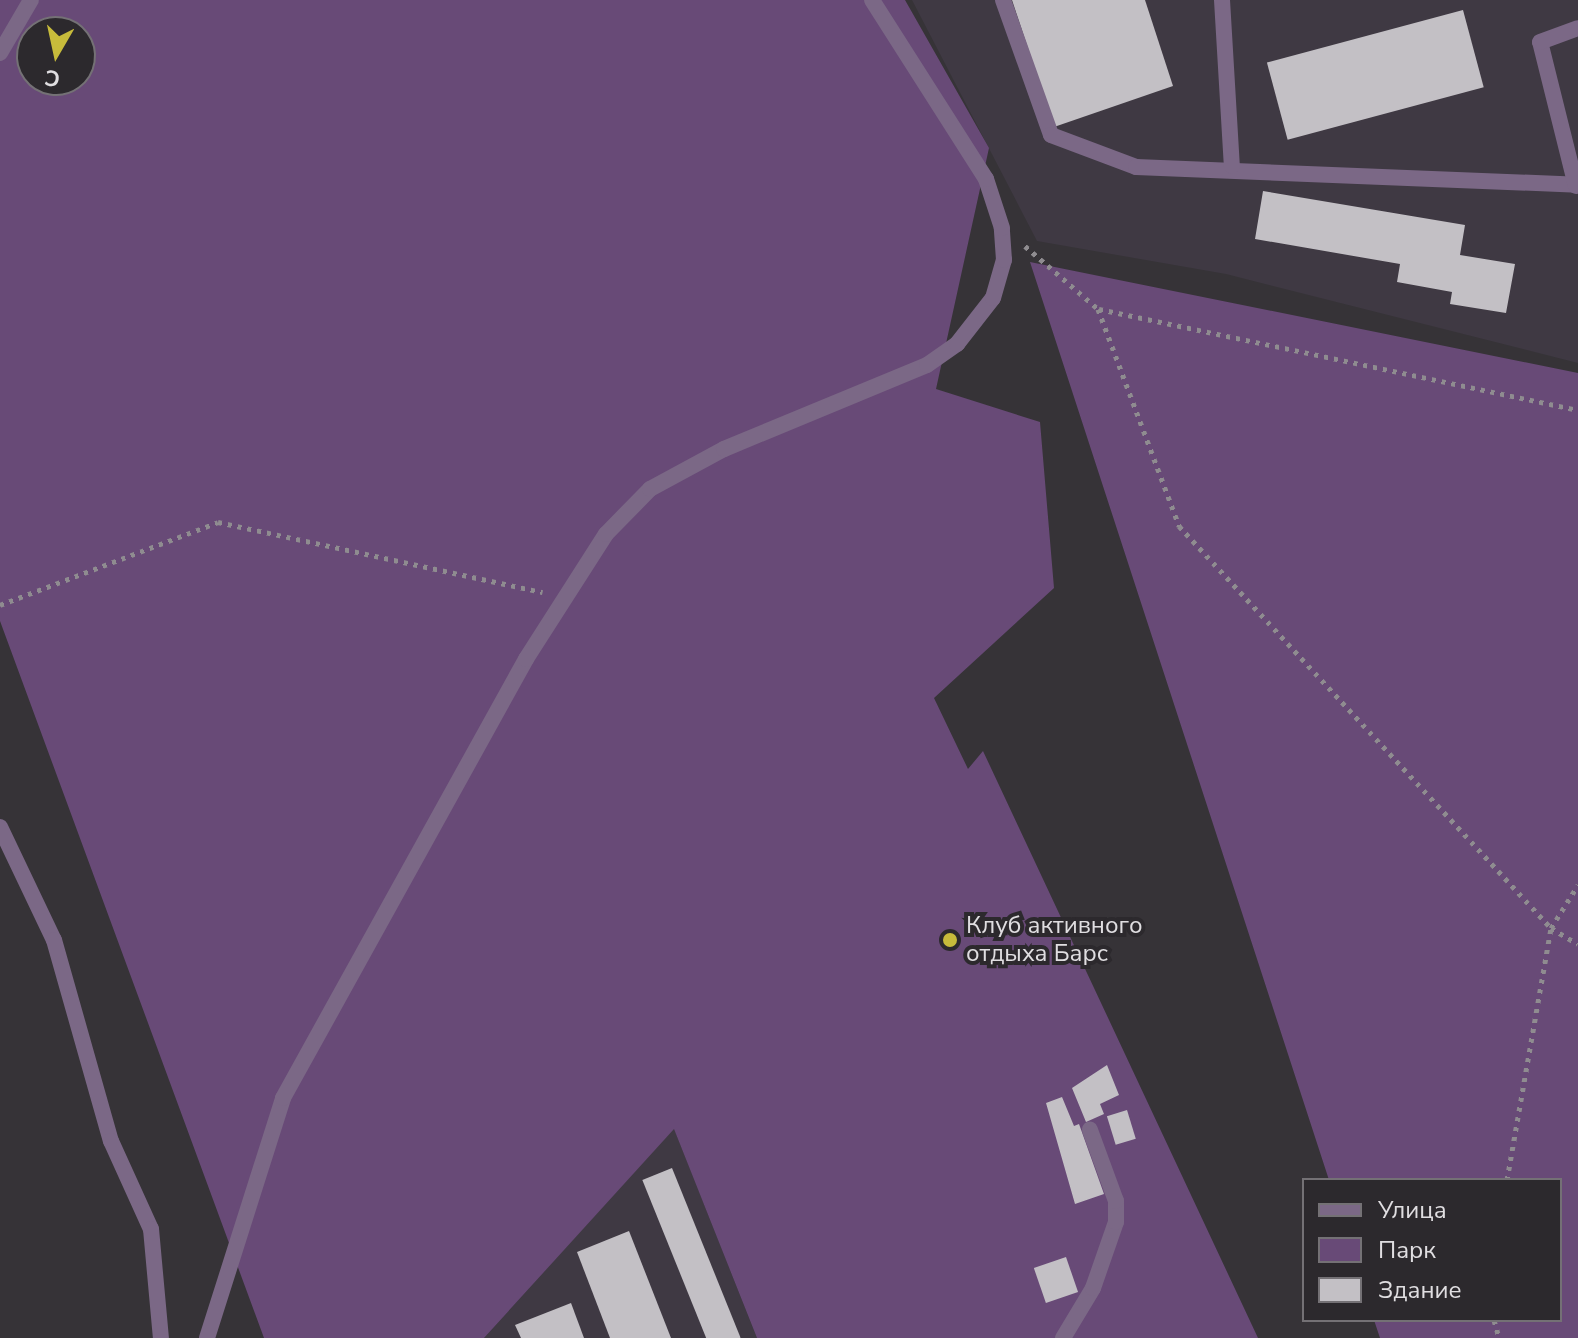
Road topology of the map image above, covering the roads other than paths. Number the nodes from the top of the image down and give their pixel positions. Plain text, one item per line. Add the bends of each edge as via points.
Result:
1 (31, 0) edge
2 (872, 0) edge
3 (1003, 0) edge
4 (1222, 0) edge
5 (1578, 28) edge
6 (0, 53) edge
7 (1232, 166) junction
8 (1577, 186) edge
9 (0, 827) edge
10 (1090, 1130) dead end
11 (161, 1338) edge
12 (207, 1338) edge
13 (1063, 1338) edge

1 - 6 street
2 - 12 street via 986,179 1002,228 1004,260 993,298 957,344 927,365 724,449 650,489 606,534 563,596 283,1098
3 - 7 street via 1051,135 1136,167
4 - 7 street
5 - 8 street via 1540,42
7 - 8 street
9 - 11 street via 54,940 111,1141 151,1229
10 - 13 street via 1116,1201 1116,1222 1093,1288

